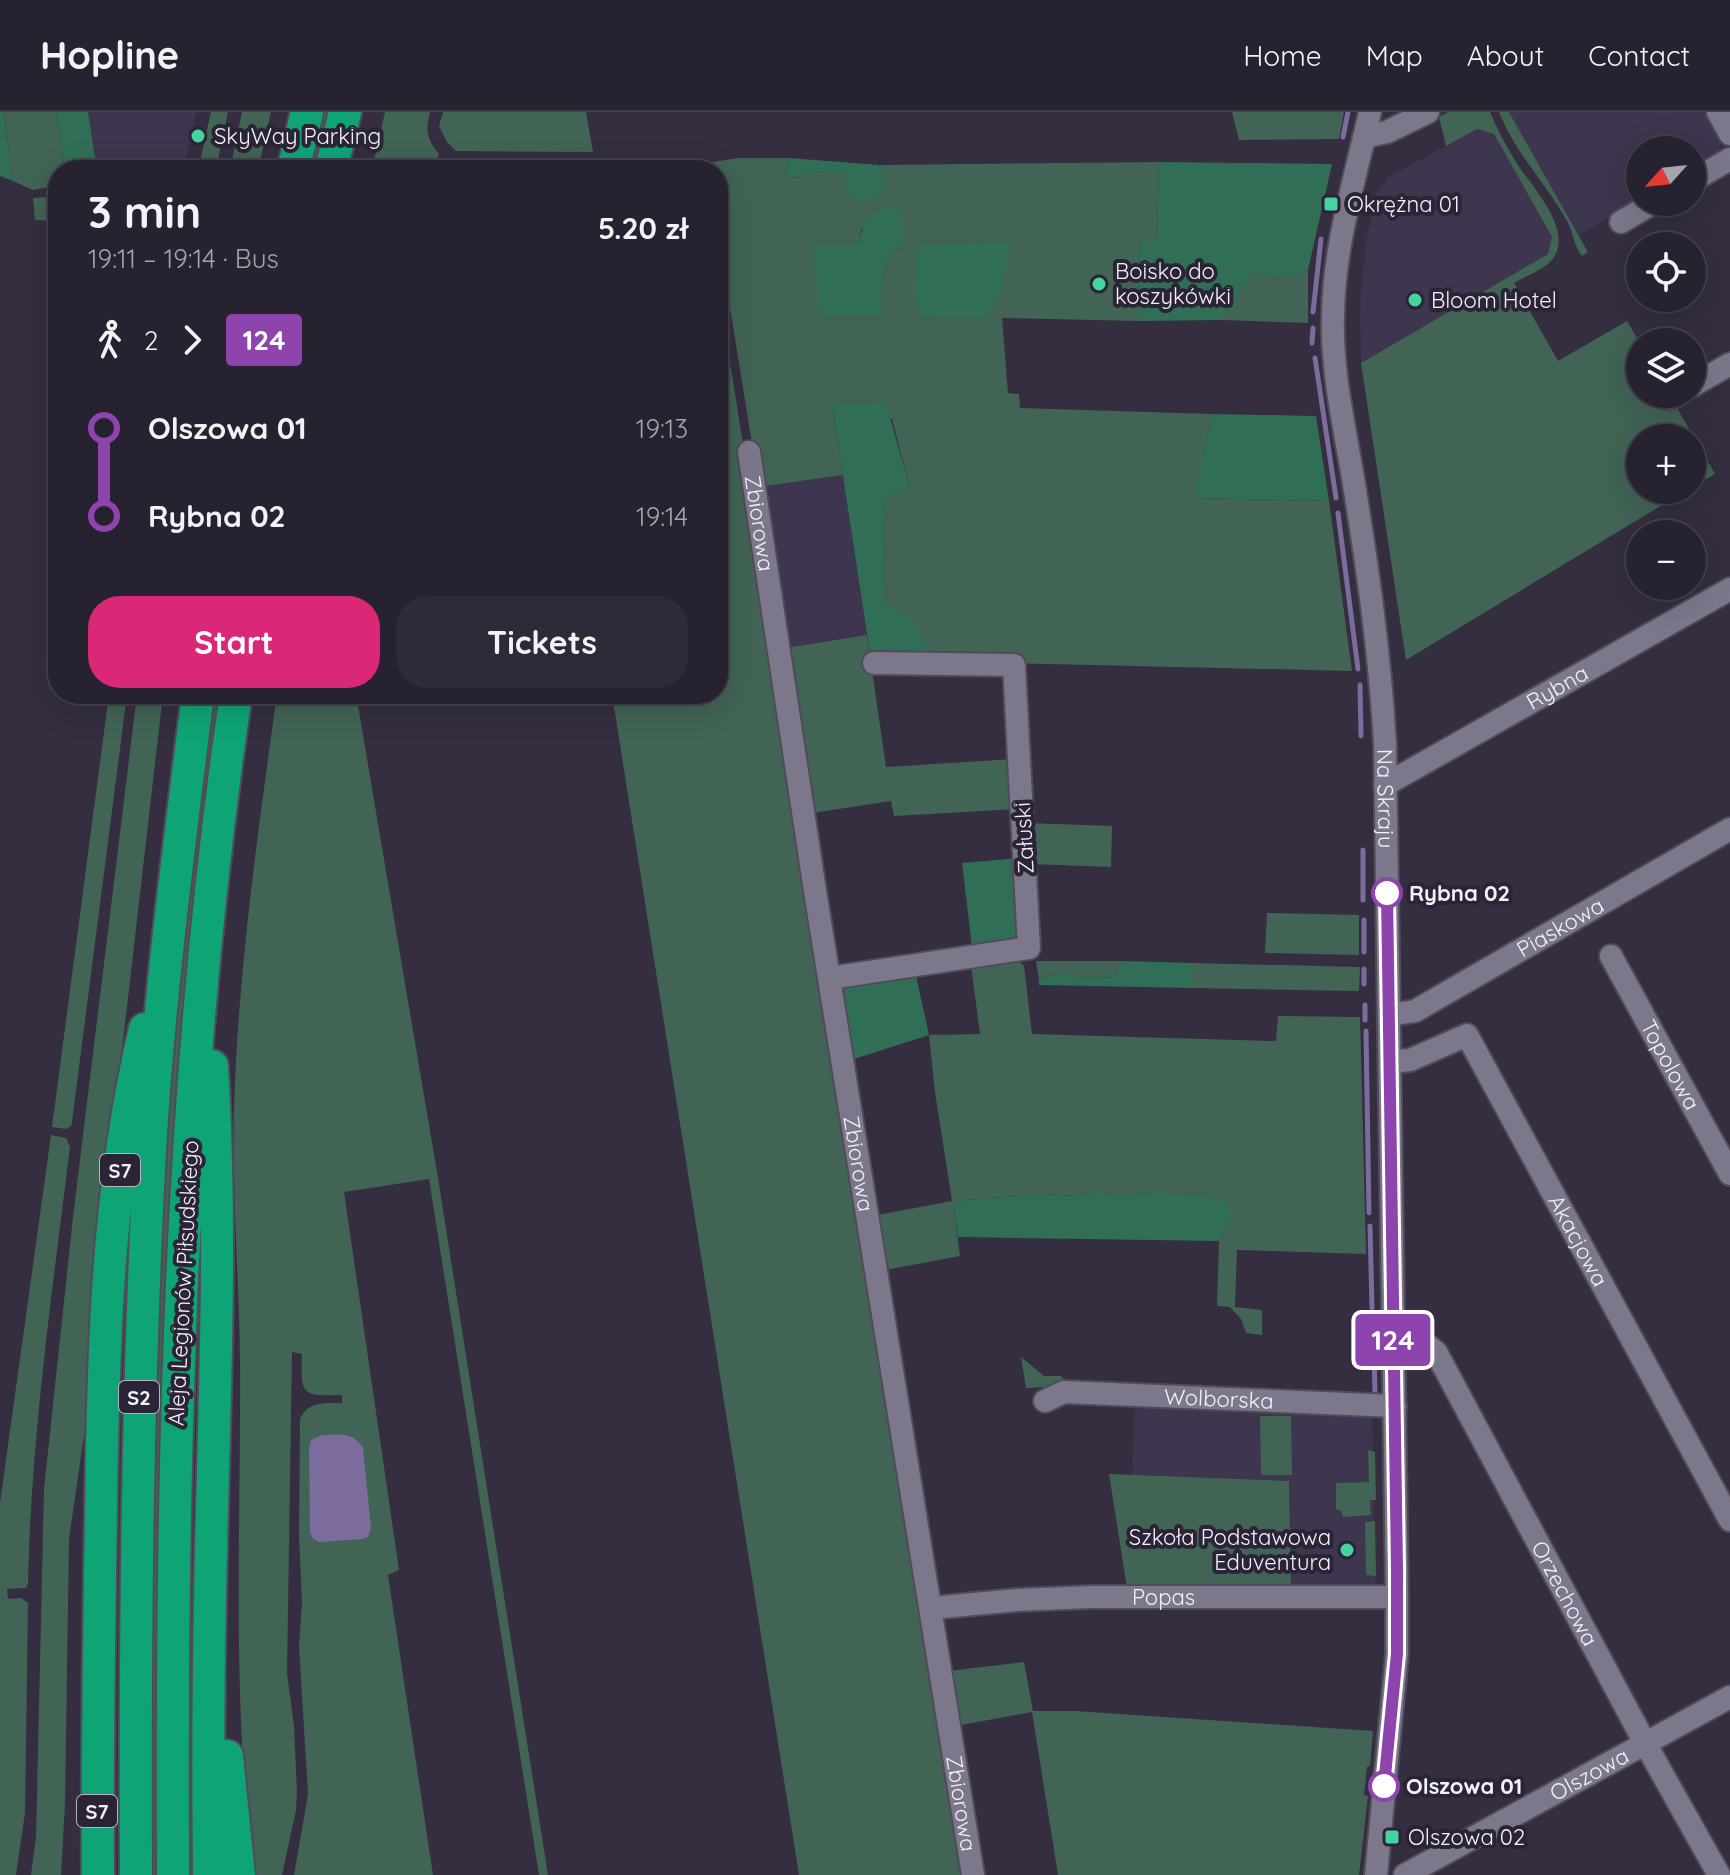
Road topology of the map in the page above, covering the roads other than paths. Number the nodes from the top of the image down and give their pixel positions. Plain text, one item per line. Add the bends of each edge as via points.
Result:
1 (307, 112) edge
2 (345, 112) edge
3 (1370, 112) edge
4 (1428, 112) edge
5 (1718, 112) edge
6 (1730, 134) edge
7 (1364, 137) junction
8 (1730, 159) edge
9 (295, 160) edge
10 (333, 160) edge
11 (1706, 173) edge
12 (1631, 216) edge
13 (1621, 222) dead end
14 (1730, 364) edge
15 (1706, 378) edge
16 (749, 452) dead end
17 (1730, 589) edge
18 (874, 663) dead end
19 (197, 704) edge
20 (235, 704) edge
21 (1385, 785) junction
22 (1730, 829) edge
23 (170, 921) junction
24 (1611, 956) dead end
25 (205, 963) junction
26 (830, 978) junction
27 (1389, 1015) junction
28 (1390, 1062) junction
29 (1730, 1174) edge
30 (1393, 1342) junction
31 (1045, 1401) dead end
32 (1395, 1406) junction
33 (1730, 1520) edge
34 (1397, 1597) junction
35 (210, 1602) junction
36 (932, 1608) junction
37 (1730, 1697) edge
38 (1645, 1743) junction
39 (97, 1747) junction
40 (79, 1875) edge
41 (98, 1875) edge
42 (136, 1875) edge
43 (173, 1875) edge
44 (209, 1875) edge
45 (239, 1875) edge
46 (973, 1875) edge
47 (1376, 1875) edge
48 (1405, 1875) edge
49 (1719, 1875) edge

1 - 9 highway
2 - 10 highway
3 - 7 street, Na Skraju
4 - 7 street
5 - 6 street
7 - 21 street, Na Skraju via 1347,201 1333,315 1337,379 1376,621
8 - 11 street
12 - 13 street
14 - 15 street
16 - 26 street, Zbiorowa
17 - 21 street, Rybna
18 - 26 street, Załuski via 1014,665 1029,948
19 - 23 highway, Aleja Legionów Piłsudskiego / S2
20 - 25 highway, Aleja Legionów Piłsudskiego / S2
21 - 27 street, Na Skraju
22 - 27 street, Piaskowa via 1415,1011
23 - 39 highway, S7 via 134,1075 109,1257
23 - 42 highway, Aleja Legionów Piłsudskiego / S2 via 151,1147 139,1406
24 - 29 street, Topolowa
25 - 35 highway via 218,1247
25 - 43 highway, Aleja Legionów Piłsudskiego / S2 via 188,1159 177,1392
26 - 36 street, Zbiorowa
27 - 28 street, Na Skraju
28 - 30 street, Na Skraju
28 - 33 street, Akacjowa via 1410,1060 1467,1035
30 - 32 street, Na Skraju
30 - 38 street, Orzechowa via 1423,1342 1436,1352
31 - 32 street, Wolborska via 1064,1392
32 - 34 street, Na Skraju
34 - 36 street, Popas via 1091,1597
34 - 47 street, Na Skraju via 1396,1666
35 - 44 highway
35 - 45 highway
36 - 46 street, Zbiorowa
37 - 38 street, Olszowa
38 - 48 street, Olszowa
38 - 49 street, Orzechowa
39 - 40 highway
39 - 41 highway, S7

